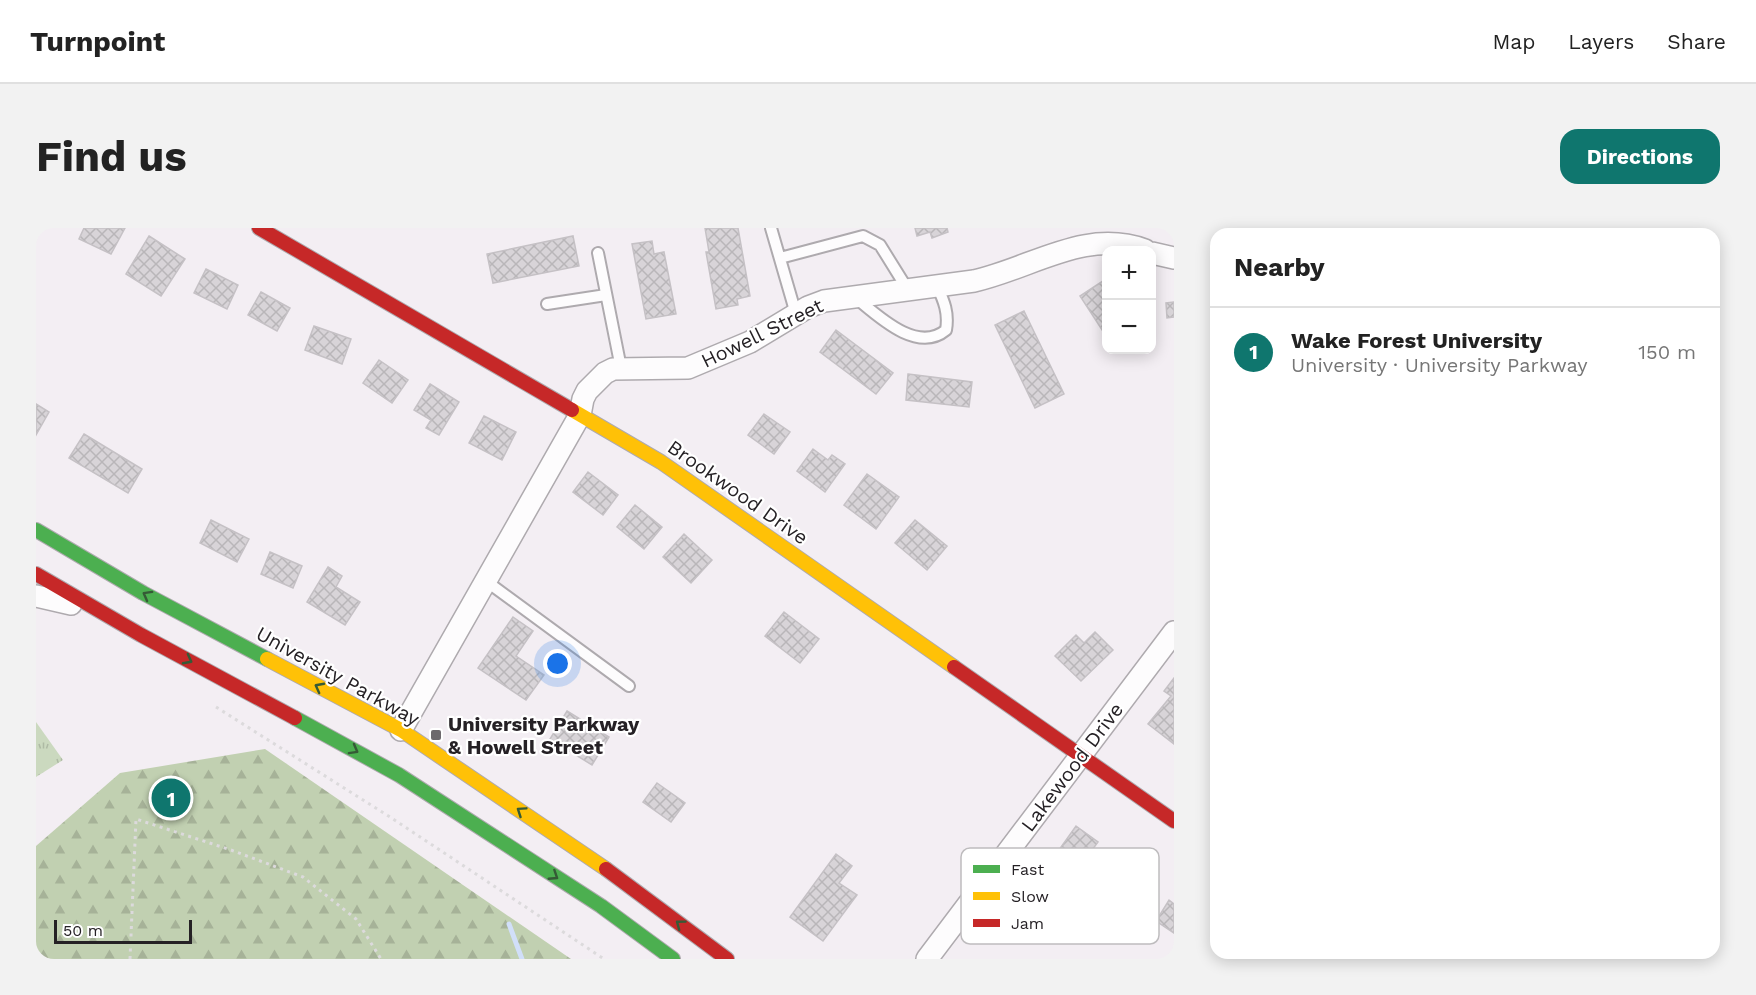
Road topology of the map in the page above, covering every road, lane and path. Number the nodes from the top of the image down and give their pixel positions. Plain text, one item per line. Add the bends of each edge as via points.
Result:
1 (259, 228) edge
2 (771, 228) edge
3 (1097, 235) edge
4 (1129, 246) edge
5 (598, 253) dead end
6 (1156, 254) edge
7 (780, 258) junction
8 (1174, 258) edge
9 (937, 286) junction
10 (908, 290) junction
11 (606, 295) junction
12 (855, 298) junction
13 (546, 304) dead end
14 (796, 314) junction
15 (621, 368) junction
16 (580, 415) junction
17 (36, 530) edge
18 (76, 554) junction
19 (52, 558) dead end
20 (36, 574) edge
21 (486, 581) junction
22 (36, 596) edge
23 (100, 611) junction
24 (1174, 632) edge
25 (629, 686) dead end
26 (208, 702) dead end
27 (401, 730) junction
28 (1080, 756) junction
29 (1174, 821) edge
30 (1011, 848) edge
31 (961, 914) edge
32 (130, 959) edge
33 (381, 959) edge
34 (604, 959) edge
35 (673, 959) edge
36 (726, 959) edge
37 (927, 959) edge

1 - 16 main road, Brookwood Drive
2 - 7 lane
3 - 4 street, Howell Street
3 - 9 street, Howell Street via 998,276
5 - 11 lane
6 - 8 street
7 - 10 lane via 863,236 880,245
7 - 14 lane
9 - 10 street, Howell Street
9 - 12 lane via 948,319 946,330 927,338 906,334
10 - 12 street, Howell Street
11 - 13 lane
11 - 15 lane
12 - 14 street, Howell Street via 824,301
14 - 15 street, Howell Street via 750,342 688,368
15 - 16 street via 605,373 592,384
16 - 21 street
16 - 28 main road, Brookwood Drive via 661,462
17 - 18 main road, University Parkway
18 - 19 main road
27 -> 18 main road, University Parkway
20 - 23 main road
21 - 25 lane
21 - 27 street
22 - 23 street
23 -> 35 main road via 399,775 601,906
24 - 28 street, Lakewood Drive
26 - 34 path
36 -> 27 main road, University Parkway via 621,879
28 - 29 main road, Brookwood Drive
28 - 30 street, Lakewood Drive
31 - 37 street, Lakewood Drive
32 - 33 path via 136,819 303,877 356,920

